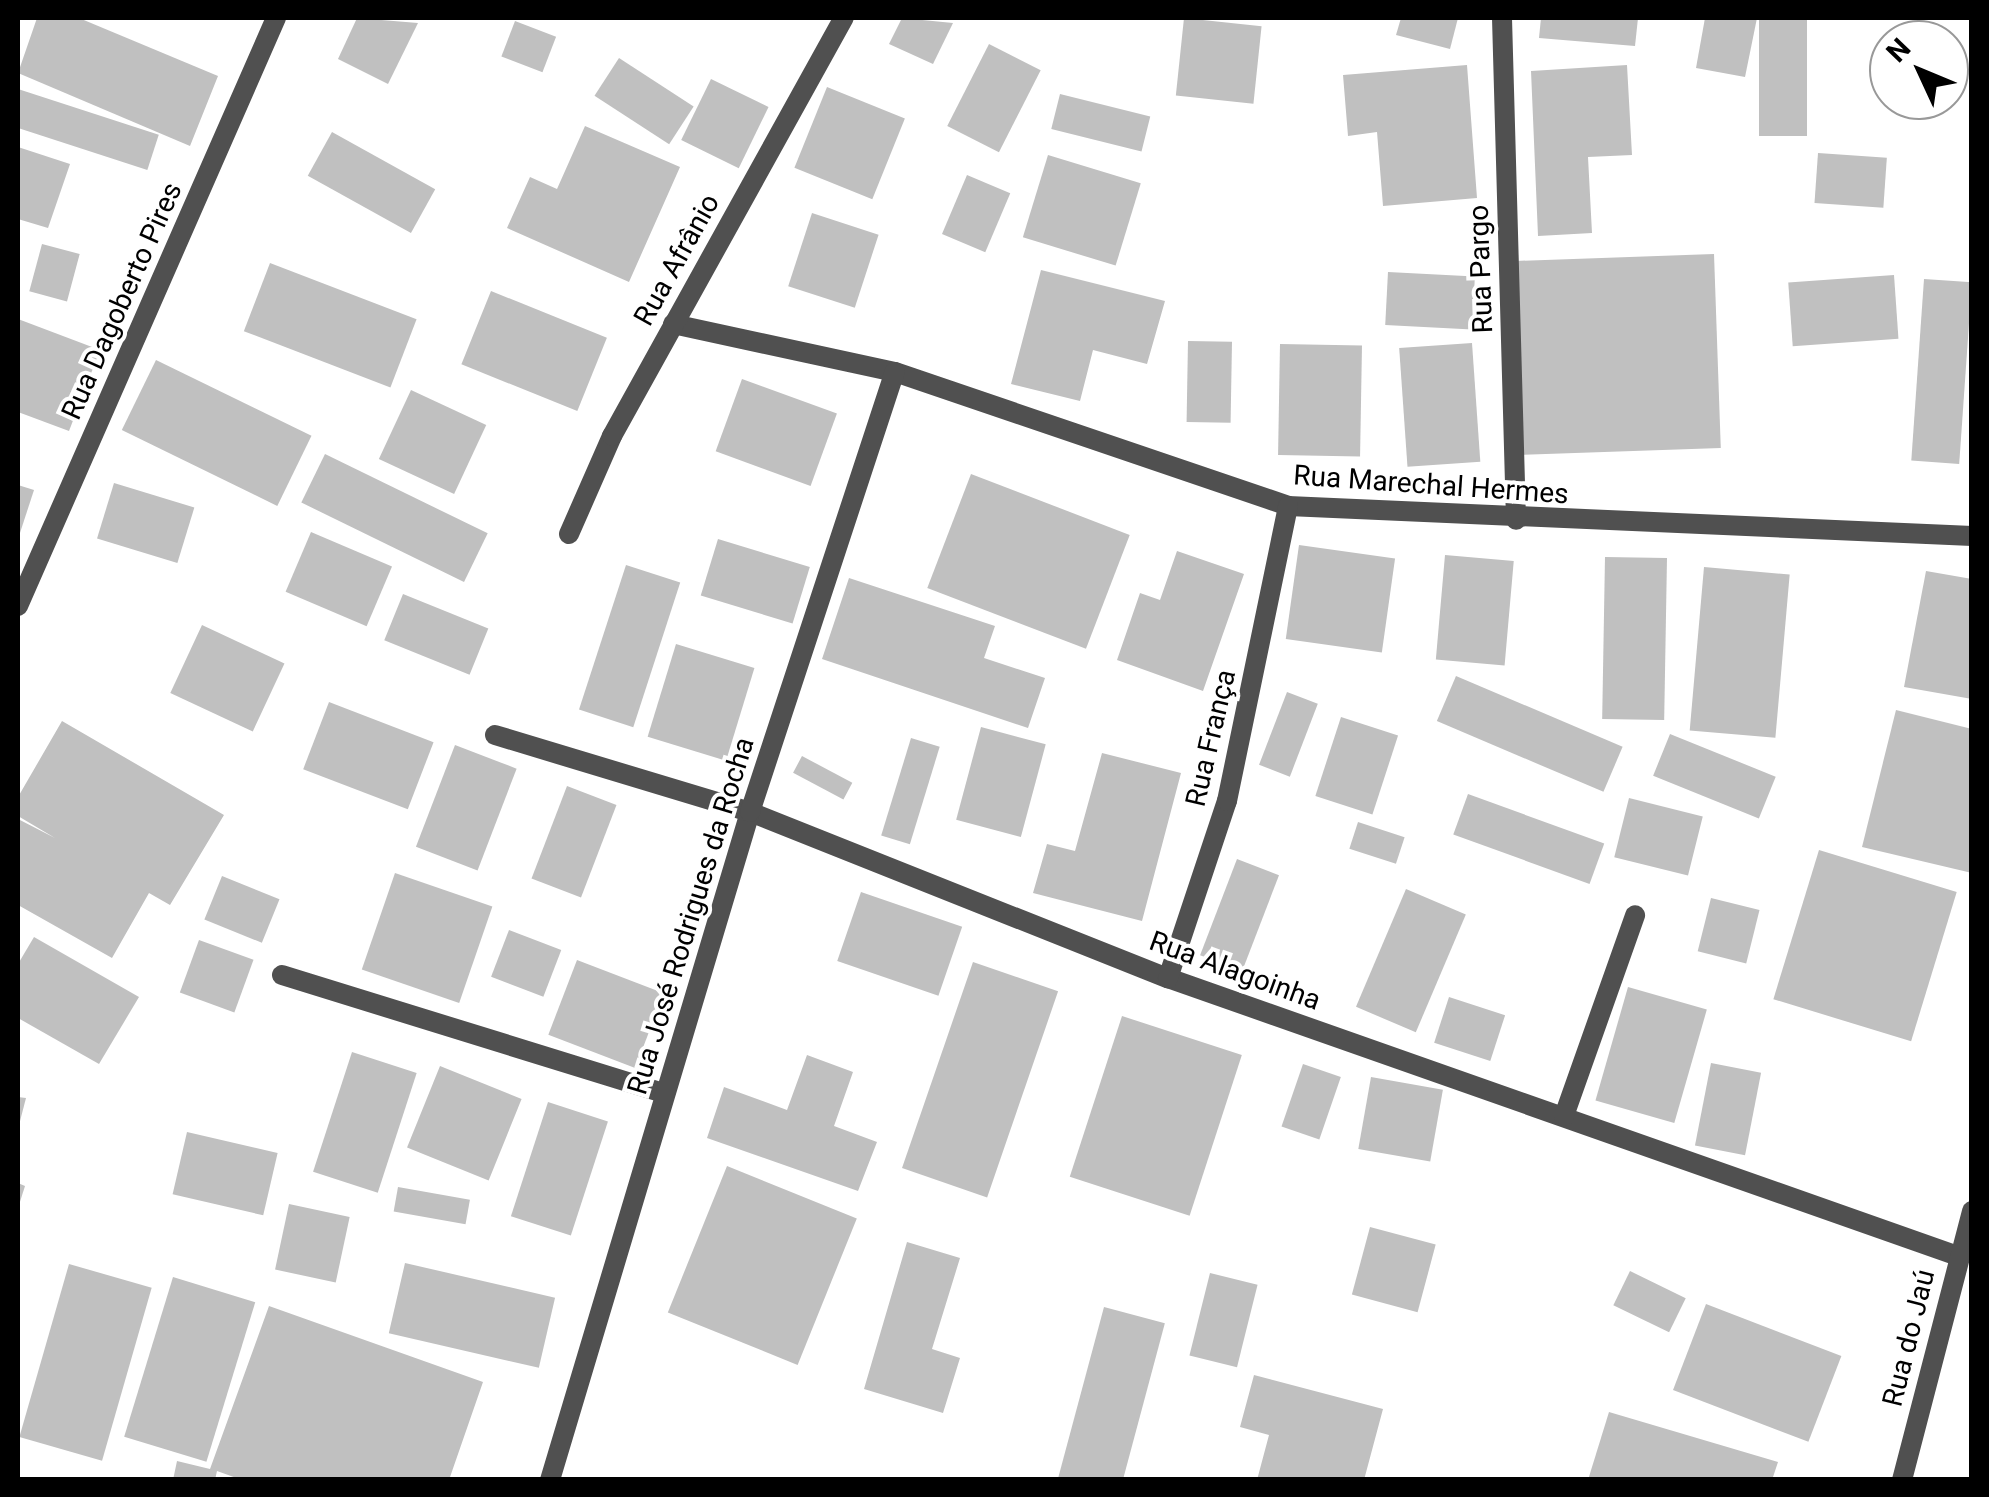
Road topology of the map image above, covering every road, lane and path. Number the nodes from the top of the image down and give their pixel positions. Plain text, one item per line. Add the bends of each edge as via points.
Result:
1 (276, 18) edge
2 (844, 18) edge
3 (1502, 18) edge
4 (673, 324) junction
5 (895, 372) junction
6 (1288, 506) junction
7 (1516, 520) junction
8 (569, 534) dead end
9 (1972, 536) edge
10 (18, 606) edge
11 (495, 735) dead end
12 (750, 812) junction
13 (1636, 916) dead end
14 (282, 975) dead end
15 (1168, 978) junction
16 (664, 1093) junction
17 (1564, 1116) junction
18 (1972, 1210) edge
19 (1958, 1256) junction
20 (550, 1480) edge
21 (1902, 1480) edge

1 - 10 street, Rua Dagoberto Pires
2 - 4 street, Rua Afrânio
3 - 7 street, Rua Pargo
4 - 5 street, Rua Marechal Hermes
4 - 8 street, Rua Afrânio
5 - 6 street, Rua Marechal Hermes
5 - 12 street, Rua José Rodrigues da Rocha
6 - 7 street, Rua Marechal Hermes
6 - 15 street, Rua França via 1227,802
7 - 9 street, Rua Marechal Hermes
11 - 12 street, Rua Alagoinha
12 - 15 street, Rua Alagoinha
12 - 16 street, Rua José Rodrigues da Rocha
13 - 17 street
14 - 16 street
15 - 17 street, Rua Alagoinha
16 - 20 street, Rua José Rodrigues da Rocha
17 - 19 street, Rua Alagoinha
18 - 19 street, Rua do Jaú
19 - 21 street, Rua do Jaú

